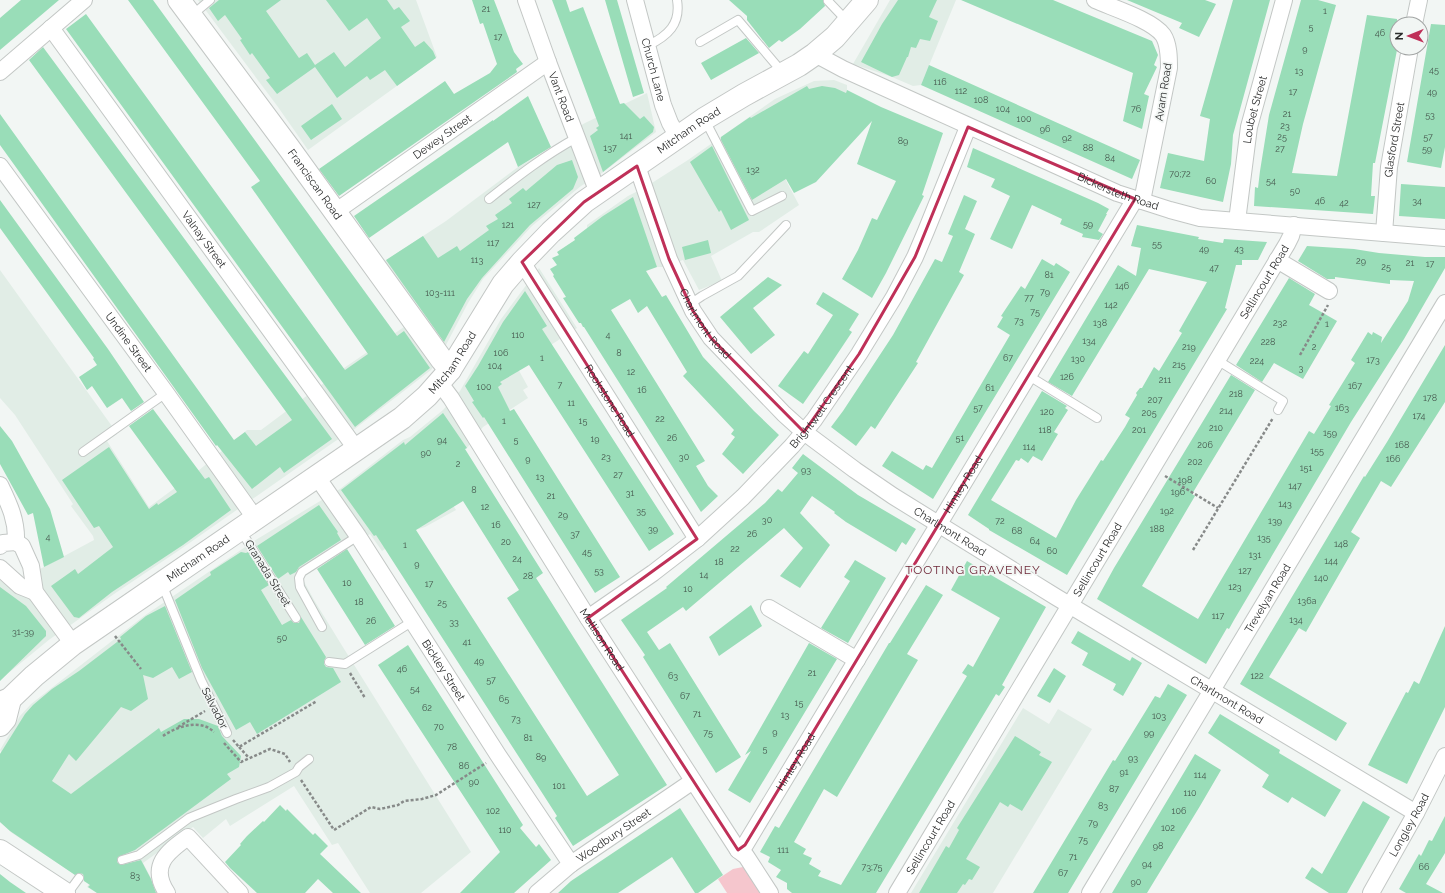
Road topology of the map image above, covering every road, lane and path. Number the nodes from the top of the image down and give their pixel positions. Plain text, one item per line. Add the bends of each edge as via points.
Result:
1 (84, 0) edge
2 (210, 0) edge
3 (526, 0) edge
4 (635, 0) edge
5 (677, 0) edge
6 (867, 0) edge
7 (1095, 0) edge
8 (1284, 0) edge
9 (1418, 0) edge
10 (828, 1) dead end
11 (185, 8) edge
12 (1415, 16) edge
13 (849, 23) junction
14 (51, 28) junction
15 (700, 42) dead end
16 (647, 46) junction
17 (815, 54) junction
18 (1409, 56) edge
19 (548, 62) junction
20 (0, 72) edge
21 (784, 74) junction
22 (704, 119) junction
23 (968, 126) junction
24 (578, 137) junction
25 (678, 137) junction
26 (0, 166) edge
27 (637, 166) junction
28 (598, 192) junction
29 (782, 196) dead end
30 (489, 199) dead end
31 (1139, 200) junction
32 (335, 212) junction
33 (1237, 221) junction
34 (786, 225) dead end
35 (1294, 225) junction
36 (1384, 233) junction
37 (1445, 238) edge
38 (1277, 260) junction
39 (522, 262) junction
40 (1329, 291) joint
41 (1445, 303) edge
42 (690, 304) junction
43 (1300, 355) dead end
44 (1217, 360) junction
45 (445, 376) junction
46 (1029, 376) junction
47 (166, 393) junction
48 (1278, 410) joint
49 (1097, 418) dead end
50 (804, 432) junction
51 (357, 450) junction
52 (83, 452) dead end
53 (1152, 468) junction
54 (317, 477) junction
55 (0, 485) edge
56 (1218, 508) junction
57 (248, 524) junction
58 (940, 524) junction
59 (358, 536) junction
60 (697, 539) junction
61 (16, 542) junction
62 (0, 546) edge
63 (1192, 550) dead end
64 (0, 568) edge
65 (161, 583) junction
66 (35, 592) junction
67 (1070, 605) junction
68 (769, 608) dead end
69 (296, 618) dead end
70 (588, 618) junction
71 (413, 621) junction
72 (104, 622) junction
73 (322, 627) dead end
74 (73, 644) junction
75 (857, 660) junction
76 (329, 662) dead end
77 (345, 664) junction
78 (141, 669) dead end
79 (1212, 691) junction
80 (365, 698) dead end
81 (5, 701) edge
82 (317, 701) dead end
83 (213, 706) junction
84 (0, 725) edge
85 (170, 731) junction
86 (228, 733) joint
87 (216, 735) dead end
88 (163, 736) dead end
89 (221, 740) dead end
90 (239, 747) junction
91 (498, 755) junction
92 (249, 758) junction
93 (309, 759) dead end
94 (1444, 761) edge
95 (296, 772) junction
96 (693, 781) junction
97 (1416, 813) junction
98 (738, 850) junction
99 (0, 851) edge
100 (122, 860) dead end
101 (570, 864) junction
102 (79, 878) dead end
103 (64, 893) edge
104 (68, 893) edge
105 (167, 893) edge
106 (240, 893) edge
107 (537, 893) edge
108 (770, 893) edge
109 (897, 893) edge
110 (1090, 893) edge
111 (1371, 893) edge

1 - 14 street
2 - 11 lane
3 - 19 street, Vant Road
4 - 16 street, Church Lane
5 - 16 lane via 678,12 672,27 666,35
6 - 13 main road, Mitcham Road
7 - 31 street, Avarn Road via 1153,25 1164,36 1168,51 1169,68
8 - 33 street, Loubet Street via 1249,127
9 - 12 street
10 - 13 lane
11 - 32 main road, Franciscan Road
13 - 17 main road, Mitcham Road
14 - 20 street
14 - 51 street, Valnay Street
15 - 21 lane via 738,20
16 - 25 street, Church Lane via 663,105
17 - 21 main road, Mitcham Road
17 - 23 street, Bickersteth Road
18 - 36 street, Glasford Street via 1389,167
19 - 24 street, Vant Road
19 - 32 street, Dewey Street
21 - 22 main road, Mitcham Road
22 - 25 main road, Mitcham Road
22 - 29 lane via 752,212
23 - 31 street, Bickersteth Road via 1117,193
23 - 50 street, Brightwell Crescent via 915,257 894,297 859,354
24 - 28 street, Vant Road
24 - 30 lane via 540,159
25 - 27 main road, Mitcham Road
26 - 47 street, Undine Street
27 - 28 main road, Mitcham Road
27 - 42 street, Charlmont Road via 669,259
28 - 39 main road, Mitcham Road via 551,232
31 - 33 street, Bickersteth Road via 1200,218
31 - 46 street, Himley Road
32 - 45 main road, Franciscan Road via 442,360
33 - 35 street, Bickersteth Road
34 - 42 lane via 738,276
35 - 36 street, Bickersteth Road
35 - 38 street, Sellincourt Road via 1291,236
36 - 37 street, Bickersteth Road
38 - 40 street
38 - 44 street, Sellincourt Road
39 - 45 main road, Mitcham Road via 503,284
39 - 60 street, Rookstone Road
40 - 43 path via 1328,307
41 - 79 street, Trevelyan Road
42 - 50 street, Charlmont Road via 711,338
44 - 48 lane via 1283,401
44 - 53 street, Sellincourt Road
45 - 51 main road, Mitcham Road via 402,418
45 - 70 street, Mellison Road via 451,398
46 - 49 lane
46 - 58 street, Himley Road
47 - 52 lane
47 - 57 street, Undine Street
48 - 56 path
50 - 58 street, Charlmont Road via 893,496
50 - 60 street, Brightwell Crescent via 743,498
51 - 54 main road, Mitcham Road
53 - 56 path
53 - 67 street, Sellincourt Road
54 - 57 main road, Mitcham Road
54 - 59 street, Bickley Street
55 - 61 street via 12,511
56 - 63 path
57 - 65 main road, Mitcham Road
57 - 69 lane, Granada Street
58 - 67 street, Charlmont Road
58 - 75 street, Himley Road
59 - 71 street, Bickley Street
59 - 73 lane via 302,572 299,578 300,587
60 - 70 street, Brightwell Crescent
61 - 62 street
61 - 66 street via 22,546 31,566
64 - 66 street via 20,586
65 - 72 main road, Mitcham Road
65 - 83 lane, Salvador
66 - 74 street
67 - 79 street, Charlmont Road
67 - 109 street, Sellincourt Road
68 - 75 street
70 - 96 street, Mellison Road
71 - 77 lane
71 - 91 street, Bickley Street
72 - 74 main road, Mitcham Road
72 - 78 path
74 - 81 main road, Mitcham Road
75 - 98 street, Himley Road via 745,845
76 - 77 lane
77 - 80 path
79 - 97 street, Charlmont Road
79 - 110 street, Trevelyan Road
81 - 84 main road, Mitcham Road via 5,719
82 - 90 path
83 - 85 path
83 - 86 lane, Salvador
85 - 87 path via 186,725 199,725 212,730
85 - 88 path
86 - 90 path, Salvador
89 - 92 path via 240,762
90 - 92 path, Salvador
91 - 95 path via 436,796 404,801 380,809 371,807 334,830
91 - 101 street, Bickley Street
92 - 95 path via 270,749 285,754
93 - 95 lane
94 - 97 street, Longley Road
95 - 100 lane via 269,787 189,818 139,855
96 - 98 street, Mellison Road
96 - 101 street, Woodbury Street
97 - 111 street, Longley Road
98 - 108 street, Mellison Road via 746,856
99 - 103 main road
101 - 107 street, Woodbury Street
102 - 104 lane
105 - 106 street via 160,878 162,862 170,850 188,837

